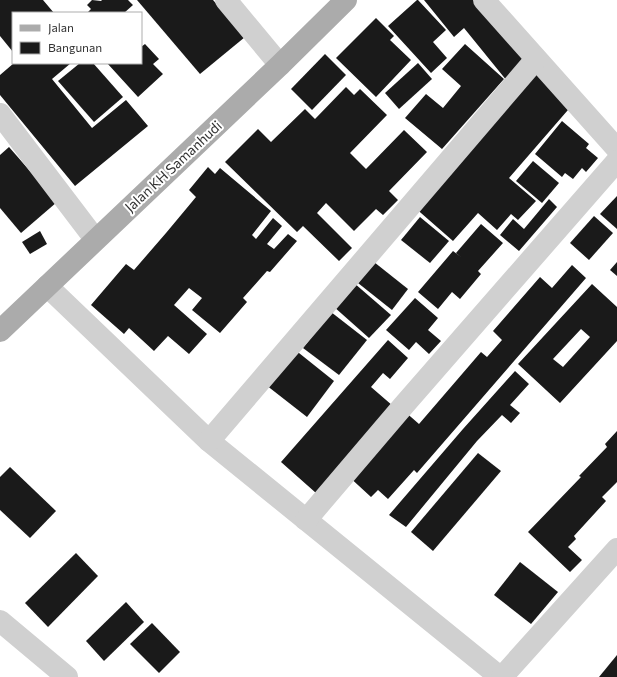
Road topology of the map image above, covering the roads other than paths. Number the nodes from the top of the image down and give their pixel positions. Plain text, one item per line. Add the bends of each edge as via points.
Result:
1 (226, 0) edge
2 (346, 0) edge
3 (484, 0) edge
4 (536, 59) junction
5 (280, 65) junction
6 (0, 114) edge
7 (617, 149) edge
8 (617, 161) edge
9 (95, 239) junction
10 (46, 286) junction
11 (0, 331) edge
12 (209, 441) junction
13 (306, 520) junction
14 (617, 549) edge
15 (0, 621) edge
16 (67, 677) edge
17 (501, 677) edge

1 - 5 street
2 - 5 main road, Jalan KH Samanhudi
3 - 4 street
4 - 7 street
4 - 12 street
5 - 9 main road, Jalan KH Samanhudi
6 - 9 street
8 - 13 street
9 - 10 main road, Jalan KH Samanhudi
10 - 11 main road, Jalan KH Samanhudi
10 - 12 street
12 - 13 street
13 - 17 street
14 - 17 street
15 - 16 street

